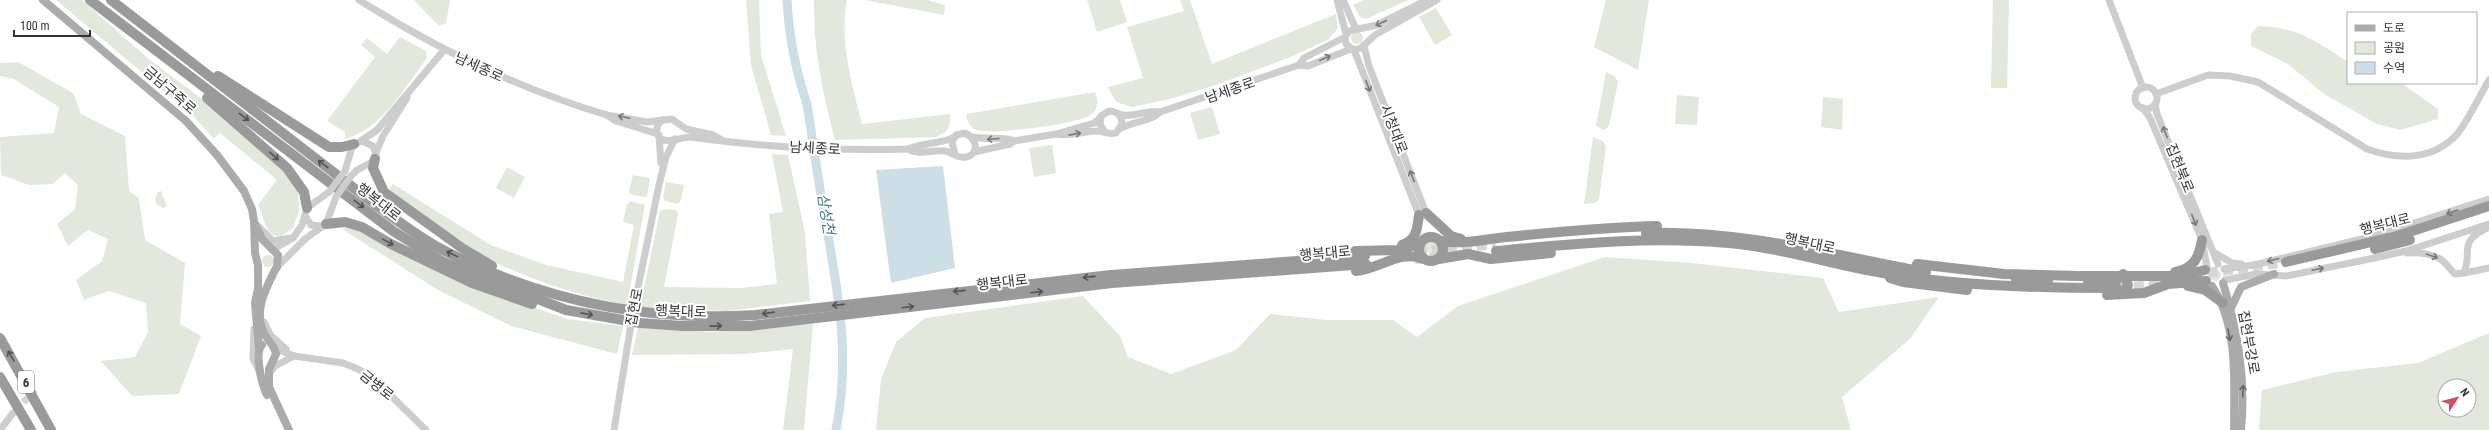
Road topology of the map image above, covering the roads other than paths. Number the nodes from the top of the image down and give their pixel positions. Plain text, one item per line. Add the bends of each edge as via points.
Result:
1 (43, 0) edge
2 (90, 0) edge
3 (110, 0) edge
4 (359, 0) edge
5 (1337, 0) edge
6 (1344, 0) edge
7 (1427, 0) edge
8 (1437, 0) edge
9 (2109, 0) edge
10 (1358, 29) junction
11 (147, 30) junction
12 (1346, 36) junction
13 (139, 39) junction
14 (1364, 44) junction
15 (1352, 49) junction
16 (444, 50) junction
17 (1299, 65) junction
18 (2489, 80) edge
19 (2143, 88) junction
20 (409, 94) junction
21 (2156, 94) junction
22 (2155, 104) junction
23 (2143, 108) junction
24 (1160, 112) junction
25 (1119, 114) junction
26 (607, 115) junction
27 (1100, 118) junction
28 (662, 120) junction
29 (678, 124) junction
30 (1121, 128) junction
31 (1105, 132) junction
32 (1056, 134) junction
33 (658, 135) junction
34 (972, 137) junction
35 (953, 138) junction
36 (675, 139) junction
37 (722, 140) junction
38 (1014, 141) junction
39 (358, 142) junction
40 (908, 149) junction
41 (974, 152) junction
42 (955, 154) junction
43 (375, 157) junction
44 (348, 174) junction
45 (659, 185) junction
46 (2489, 199) edge
47 (2489, 206) edge
48 (306, 212) junction
49 (1423, 214) junction
50 (2489, 214) edge
51 (254, 221) junction
52 (2489, 224) edge
53 (324, 225) junction
54 (2489, 227) edge
55 (295, 236) junction
56 (2204, 236) junction
57 (1440, 240) junction
58 (1421, 242) junction
59 (1494, 248) junction
60 (1794, 249) junction
61 (272, 250) junction
62 (2215, 253) junction
63 (292, 254) junction
64 (2380, 257) junction
65 (1367, 260) junction
66 (1431, 260) junction
67 (2468, 262) junction
68 (257, 263) junction
69 (2218, 264) junction
70 (2489, 264) edge
71 (2254, 265) junction
72 (1868, 266) junction
73 (277, 268) junction
74 (2489, 268) edge
75 (2206, 269) junction
76 (2224, 270) junction
77 (2464, 273) junction
78 (2274, 274) junction
79 (1140, 278) junction
80 (2224, 281) junction
81 (2121, 282) junction
82 (2209, 283) junction
83 (266, 288) junction
84 (543, 290) junction
85 (2144, 293) junction
86 (258, 304) junction
87 (2227, 306) junction
88 (566, 310) junction
89 (0, 338) edge
90 (273, 347) junction
91 (259, 348) junction
92 (294, 356) junction
93 (259, 358) junction
94 (273, 361) junction
95 (265, 374) junction
96 (0, 377) edge
97 (13, 413) tunnel mouth
98 (30, 428) edge
99 (50, 429) edge
100 (0, 430) edge
101 (288, 430) edge
102 (426, 430) edge
103 (614, 430) edge
104 (2234, 430) edge
105 (2241, 430) edge

1 - 51 main road, 금남구즉로 via 199,133 244,191
2 - 13 highway, 행복대로
3 - 11 highway, 행복대로
4 - 16 street, 남세종로
5 - 12 street
6 - 10 street
7 -> 10 street via 1377,25
8 - 14 street via 1375,35
9 - 19 street
10 - 12 street
10 - 14 street via 1365,35
11 - 39 highway via 329,147 342,147
84 -> 11 highway, 행복대로 via 493,274 441,249 412,230
12 - 15 street via 1346,44
12 - 17 street, 남세종로 via 1304,58
13 -> 48 highway via 162,63 224,111 287,168 304,192
13 -> 88 highway, 행복대로 via 424,251 467,273
14 - 15 street
49 -> 14 street, 시청대로 via 1369,66
17 -> 15 street, 남세종로 via 1308,66
15 -> 49 street, 시청대로
16 - 20 street
16 - 26 street, 남세종로 via 544,95
17 - 24 street, 남세종로
18 - 21 street via 2458,133 2444,145 2423,155 2403,158 2367,149 2258,82 2230,76 2208,75
19 - 21 street via 2151,88
19 - 23 street via 2138,90 2135,97 2137,104
20 - 39 street via 377,130
20 - 43 street via 383,136
21 - 22 street
22 - 23 street via 2150,108
56 -> 22 street, 집현북로
23 -> 56 street via 2150,118
24 - 25 street, 남세종로 via 1155,110 1130,116
24 - 30 street, 남세종로 via 1157,116 1132,122
25 - 27 street via 1109,111
25 - 30 street
28 -> 26 street, 남세종로 via 648,122
26 - 33 street, 남세종로
27 - 31 street via 1100,124
27 - 32 street
28 - 29 street via 672,119
28 - 33 street via 658,126
29 - 36 street via 680,131
29 - 37 street, 남세종로
30 - 31 street via 1113,134
32 -> 31 street via 1065,136 1088,131
32 - 38 street
33 - 36 street via 665,141
33 - 45 street, 집현로 via 662,153
34 - 35 street via 964,133
38 -> 34 street via 1009,138 983,140
34 - 41 street via 975,144
35 - 40 street, 남세종로 via 938,144
35 - 42 street via 951,146
36 - 37 street, 남세종로 via 682,137
36 - 45 street, 집현로 via 666,157
37 - 40 street, 남세종로 via 848,150
38 - 41 street
39 - 43 street via 373,146
39 - 44 street via 350,151
40 - 42 street, 남세종로 via 914,153 938,150
41 - 42 street via 965,158
43 - 44 street
43 - 84 highway via 373,168 376,176 384,192 390,197 485,263
44 - 48 street, bridge
44 - 53 street, bridge
45 - 103 street, 집현로, bridge via 635,302
46 -> 71 street via 2374,236
47 - 50 highway, 행복대로 via 2397,236 2287,265 2397,244
48 - 53 street via 311,225
48 - 55 street
49 - 57 highway
49 - 58 highway
49 - 59 highway via 1451,236
49 - 65 highway via 1417,233 1410,242
51 - 55 street via 273,241
51 - 61 main road, 금남구즉로 via 262,239
51 - 68 main road, 금남구즉로
52 - 64 street
53 - 63 street via 305,239
53 -> 88 highway via 345,222 362,227 472,283 538,306
54 - 67 street via 2476,234 2469,242 2466,255
55 - 61 street via 281,247
56 - 62 street
56 - 75 street
56 - 81 highway via 2197,259 2187,268
57 - 58 highway via 1430,236
57 - 59 highway
57 - 66 highway via 1444,249
58 - 65 highway
58 - 66 highway via 1419,252
59 - 60 highway via 1659,243
59 - 60 highway, 행복대로 via 1601,235 1670,232 1710,234
59 - 66 highway
60 - 72 highway, 행복대로
61 - 68 main road via 262,251
61 - 73 main road, 금남구즉로 via 279,258
62 - 69 street
62 - 71 street via 2232,263
63 - 73 street
63 - 83 street
64 -> 77 street via 2409,252 2427,254 2444,261 2455,274
78 -> 64 street via 2286,276
65 - 66 highway via 1407,255
65 - 79 highway, 행복대로
67 - 70 street via 2479,266
67 - 77 street
68 - 73 main road via 266,272
68 - 86 main road, 금남구즉로
69 - 75 street
69 - 76 street
71 - 76 street
72 - 81 highway via 1904,262 2004,274
72 - 81 highway via 1904,282 1942,288 2029,294
73 - 83 main road, 금남구즉로
74 - 77 street
75 - 81 highway via 2180,276
75 - 82 street
76 - 80 street
78 - 80 street via 2257,274
78 - 87 main road via 2241,287
79 -> 84 highway, 행복대로 via 717,317 664,316 565,298
88 -> 79 highway, 행복대로 via 640,323 750,326
80 - 82 street
80 - 87 main road, 집현부강로
81 - 85 highway
82 - 85 highway via 2168,284
82 - 87 main road, 집현부강로
83 - 86 main road, 금남구즉로
85 - 87 highway via 2169,288 2195,287 2205,290
86 - 90 main road, 금남구즉로 via 261,326
86 - 91 main road, 금남구즉로
86 - 92 street via 271,336
86 - 95 street via 252,352
87 -> 104 main road, 집현부강로 via 2234,364
105 -> 87 main road, 집현부강로 via 2242,362
99 -> 89 highway, 6
90 - 91 main road via 264,345
90 - 92 street
90 - 94 main road via 276,354
91 - 93 main road
92 - 94 street
92 - 95 street
92 - 102 street, 금병로 via 343,363 358,369 373,378
93 - 94 main road via 264,363
93 - 95 main road
94 - 95 main road
95 - 101 main road via 271,404
96 - 98 highway, 6
97 - 100 street

